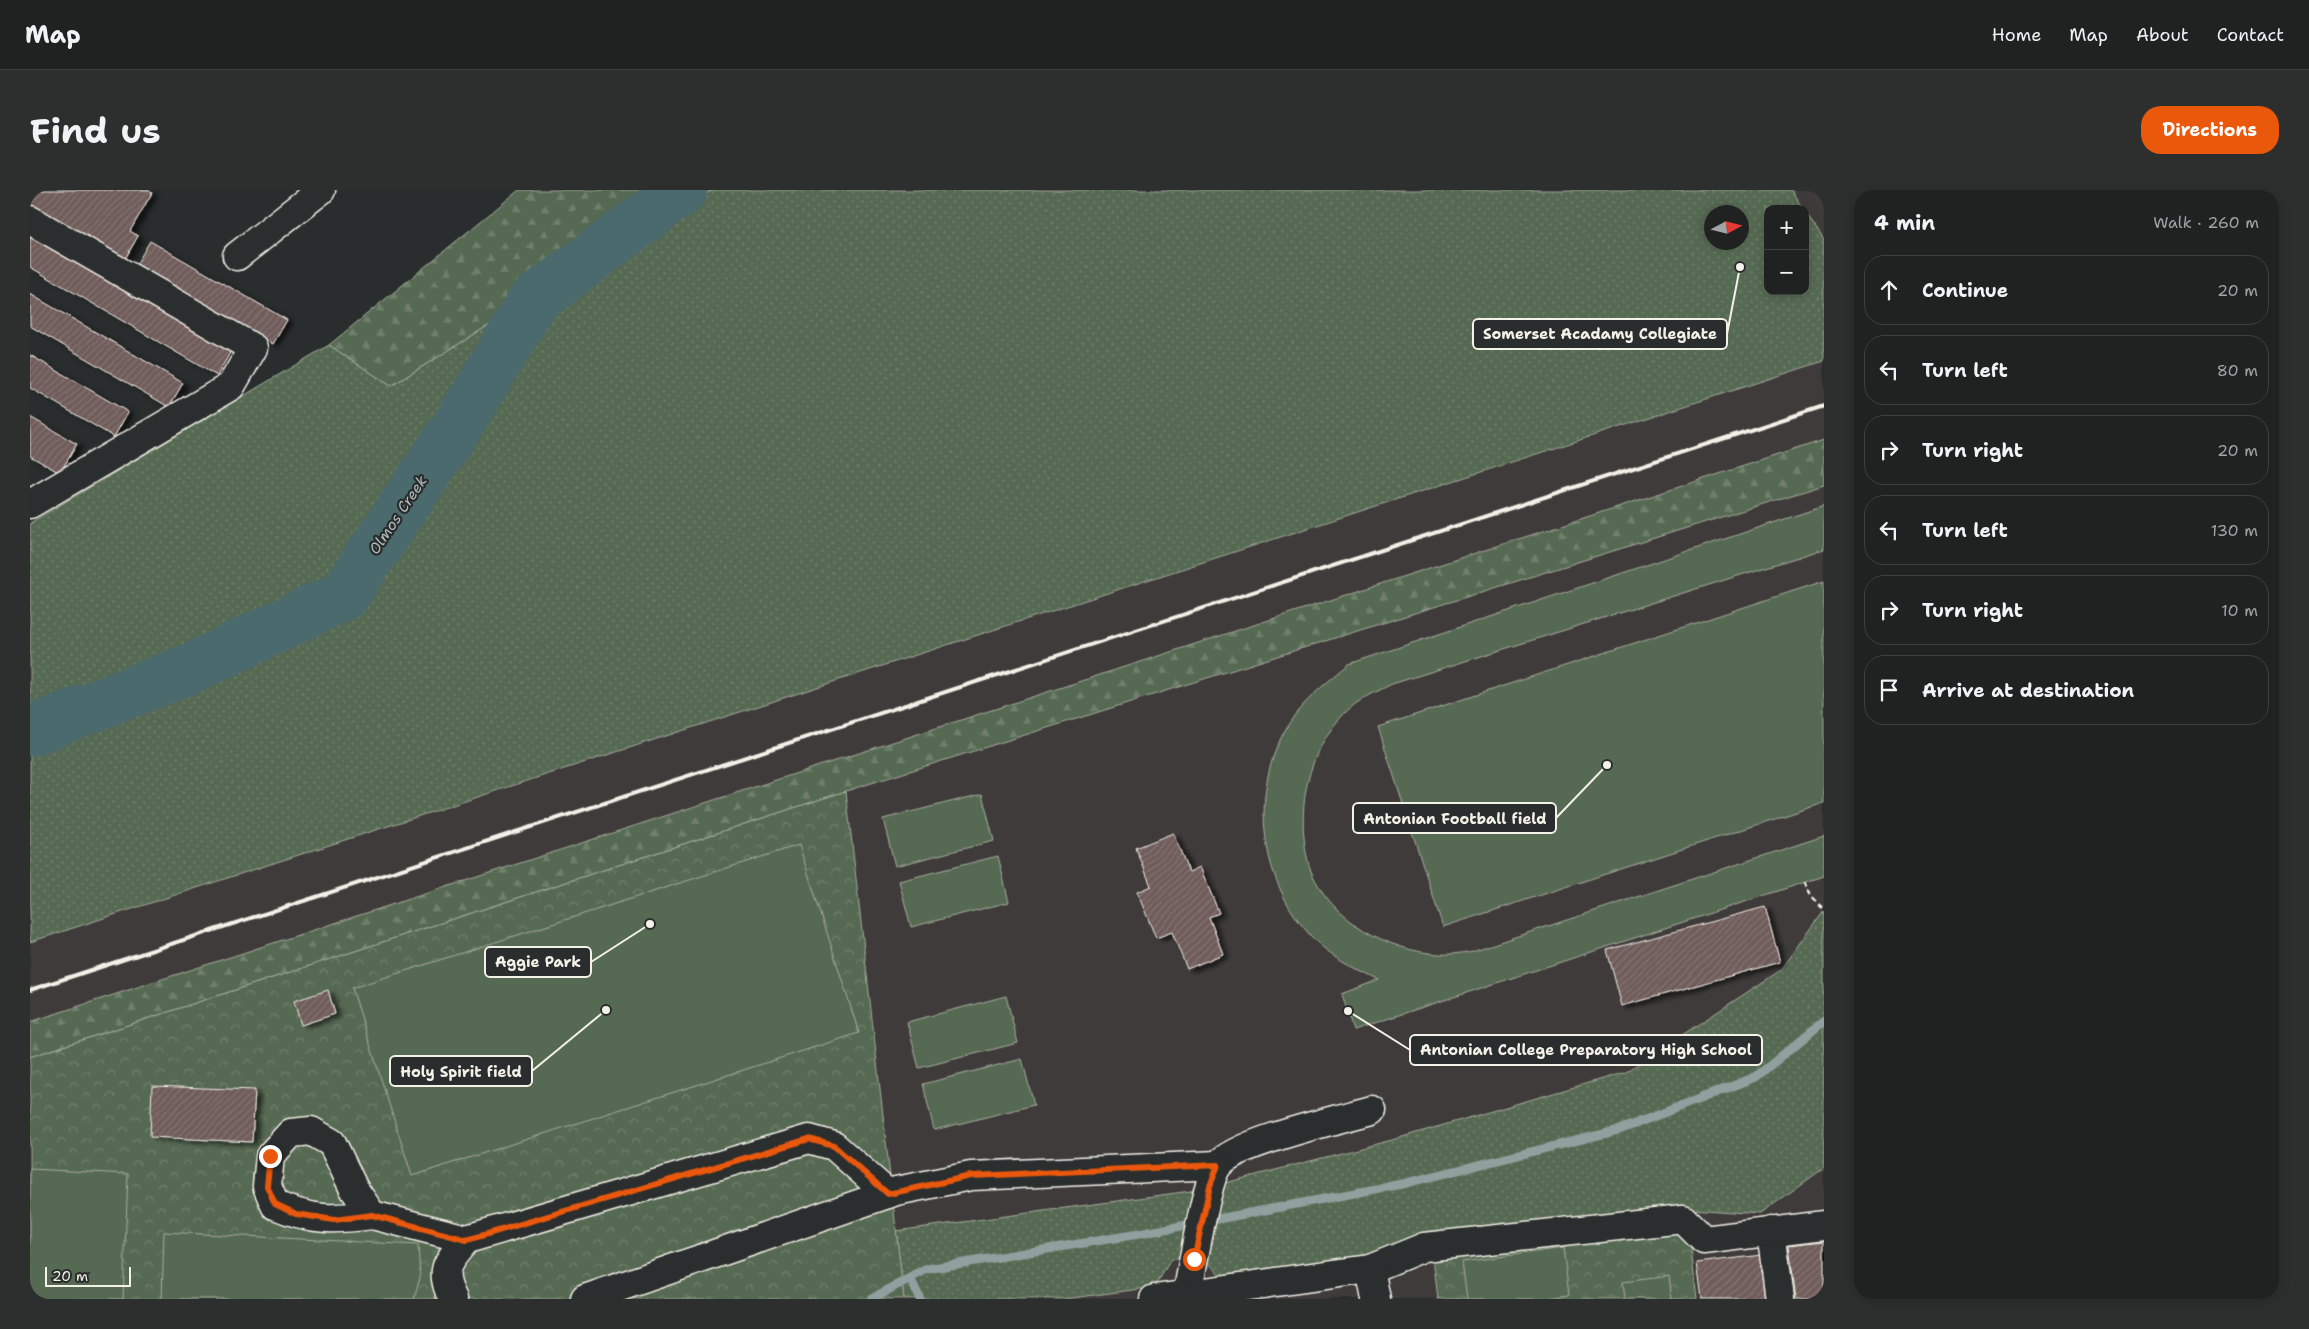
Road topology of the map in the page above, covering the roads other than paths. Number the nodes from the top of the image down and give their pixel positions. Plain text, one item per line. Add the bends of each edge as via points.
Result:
1 (321, 190) edge
2 (30, 220) edge
3 (237, 256) dead end
4 (30, 504) edge
5 (1372, 1110) dead end
6 (1214, 1176) junction
7 (888, 1194) junction
8 (372, 1215) dead end
9 (1824, 1225) edge
10 (1771, 1231) junction
11 (467, 1240) junction
12 (1370, 1269) junction
13 (1187, 1295) junction
14 (454, 1299) edge
15 (585, 1299) edge
16 (1154, 1299) edge
17 (1376, 1299) edge
18 (1780, 1299) edge

1 - 3 lane
2 - 4 lane via 254,348 231,386
5 - 6 lane via 1246,1146
6 - 7 lane via 971,1176
6 - 13 lane
7 - 11 lane via 834,1146 809,1139
7 - 15 lane
8 - 11 lane
9 - 10 lane
10 - 12 lane via 1704,1240 1683,1219 1424,1247
10 - 18 lane
11 - 14 lane via 449,1260 444,1282
12 - 13 lane
12 - 17 lane
13 - 16 lane

